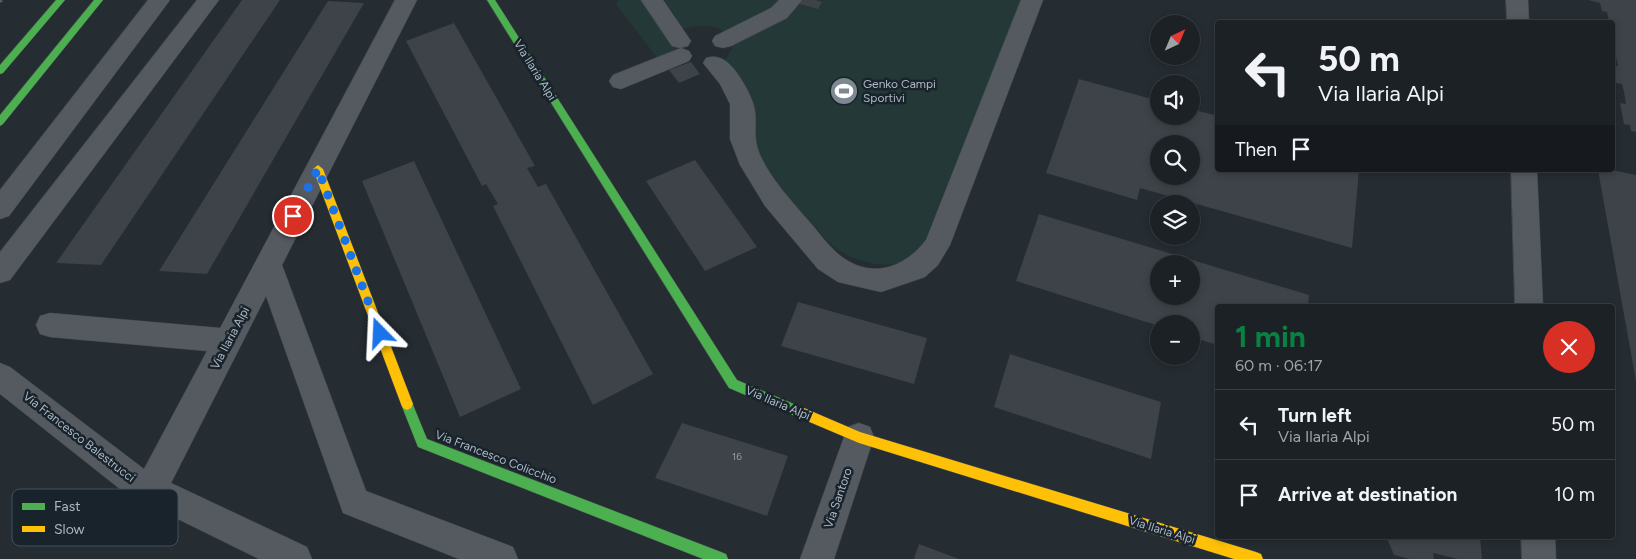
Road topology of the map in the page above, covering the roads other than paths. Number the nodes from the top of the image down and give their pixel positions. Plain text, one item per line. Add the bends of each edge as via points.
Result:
1 (61, 0) edge
2 (99, 0) edge
3 (159, 0) edge
4 (208, 0) edge
5 (406, 0) edge
6 (491, 0) edge
7 (652, 0) edge
8 (791, 0) edge
9 (1032, 0) edge
10 (1517, 0) edge
11 (1518, 20) edge
12 (0, 70) edge
13 (621, 81) dead end
14 (0, 122) edge
15 (318, 169) junction
16 (1524, 172) edge
17 (0, 209) edge
18 (268, 264) junction
19 (0, 272) edge
20 (1529, 304) edge
21 (50, 325) dead end
22 (228, 341) junction
23 (0, 376) edge
24 (859, 437) junction
25 (151, 489) joint
26 (178, 502) edge
27 (1538, 539) edge
28 (295, 559) edge
29 (501, 559) edge
30 (721, 559) edge
31 (817, 559) edge
32 (1256, 559) edge
33 (1539, 559) edge

1 - 12 main road
2 - 14 main road
3 - 17 street
4 - 19 street
5 - 15 street, Via Ilaria Alpi
6 - 24 main road, Via Ilaria Alpi via 733,384
7 - 13 street via 680,48
8 - 9 street via 779,13 718,52 742,104 742,139 749,158 774,199 828,261 848,274 881,281 915,269 937,245
10 - 11 street
15 - 18 street, Via Ilaria Alpi
15 - 30 main road, Via Francesco Colicchio via 422,443
16 - 20 street
18 - 22 street, Via Ilaria Alpi
18 - 29 street via 354,502
21 - 22 street
22 - 25 street, Via Ilaria Alpi
23 - 25 street, Via Francesco Balestrucci via 136,482
24 - 31 street, Via Santoro
24 - 32 main road, Via Ilaria Alpi
26 - 28 street, Via Francesco Balestrucci
27 - 33 street

